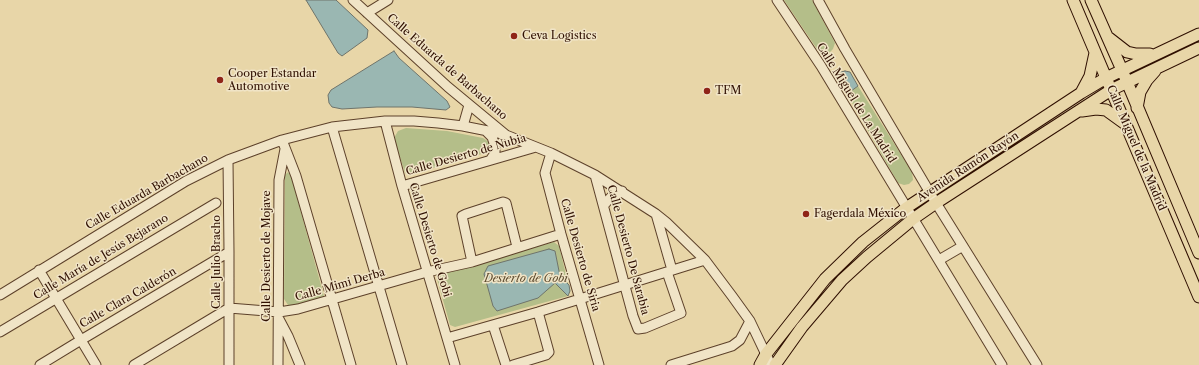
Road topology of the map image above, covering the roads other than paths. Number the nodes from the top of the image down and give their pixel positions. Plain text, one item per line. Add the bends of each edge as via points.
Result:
1 (353, 0) edge
2 (388, 0) edge
3 (777, 0) edge
4 (818, 0) edge
5 (1073, 0) edge
6 (1091, 0) edge
7 (367, 12) junction
8 (1105, 34) junction
9 (1199, 34) edge
10 (1199, 48) edge
11 (1095, 53) junction
12 (1159, 53) junction
13 (1158, 68) junction
14 (1122, 70) junction
15 (1106, 78) junction
16 (1127, 83) junction
17 (1111, 90) junction
18 (1081, 93) junction
19 (469, 105) junction
20 (1137, 109) junction
21 (1079, 111) junction
22 (385, 121) junction
23 (1126, 125) junction
24 (464, 126) junction
25 (332, 127) junction
26 (486, 131) junction
27 (506, 135) junction
28 (284, 144) junction
29 (536, 147) junction
30 (551, 153) junction
31 (228, 160) junction
32 (491, 160) junction
33 (595, 175) junction
34 (402, 186) junction
35 (622, 191) junction
36 (930, 192) junction
37 (216, 203) dead end
38 (936, 203) junction
39 (604, 205) junction
40 (906, 208) junction
41 (656, 214) junction
42 (913, 219) junction
43 (561, 234) junction
44 (963, 246) junction
45 (517, 247) junction
46 (230, 252) junction
47 (1199, 254) edge
48 (705, 260) junction
49 (939, 260) junction
50 (472, 262) junction
51 (39, 270) junction
52 (669, 271) junction
53 (427, 272) junction
54 (625, 285) junction
55 (379, 286) junction
56 (0, 295) edge
57 (1199, 297) edge
58 (56, 298) junction
59 (580, 299) junction
60 (332, 300) junction
61 (229, 308) junction
62 (538, 312) junction
63 (279, 315) junction
64 (750, 321) junction
65 (493, 325) junction
66 (0, 332) edge
67 (447, 338) junction
68 (81, 340) junction
69 (766, 354) junction
70 (40, 365) edge
71 (96, 365) edge
72 (134, 365) edge
73 (229, 365) edge
74 (278, 365) edge
75 (300, 365) edge
76 (351, 365) edge
77 (402, 365) edge
78 (454, 365) edge
79 (506, 365) edge
80 (513, 365) edge
81 (600, 365) edge
82 (671, 365) edge
83 (760, 365) edge
84 (771, 365) edge
85 (775, 365) edge
86 (1002, 365) edge
87 (1037, 365) edge

1 - 7 street, Calle Eduarda de Barbachano
2 - 7 street
3 - 40 street, Calle Miguel de La Madrid via 821,66
4 - 36 street, Calle Miguel de La Madrid
5 - 11 main road, Calle Miguel de la Madrid
6 - 8 main road, Calle Miguel de la Madrid
7 - 19 street, Calle Eduarda de Barbachano
8 - 12 main road via 1123,50 1131,53
8 - 14 main road, Calle Miguel de la Madrid
9 - 12 main road, Avenida Ramón Rayón
10 - 13 main road, Avenida Ramón Rayón
11 - 15 main road, Calle Miguel de la Madrid
11 - 18 main road via 1089,81
12 - 14 main road, Avenida Ramón Rayón
13 - 16 main road, Avenida Ramón Rayón
13 - 20 main road via 1144,85
14 - 15 main road, Avenida Ramón Rayón
14 - 16 main road, Calle Miguel de la Madrid
15 - 17 main road, Calle Miguel de la Madrid
15 - 18 main road, Avenida Ramón Rayón
16 - 17 main road, Avenida Ramón Rayón
16 - 20 main road, Calle Miguel de la Madrid
17 - 21 main road, Avenida Ramón Rayón
17 - 23 main road, Calle Miguel de la Madrid
18 - 36 main road, Avenida Ramón Rayón
19 - 24 street
19 - 27 street, Calle Eduarda de Barbachano
20 - 47 main road, Calle Miguel de la Madrid
21 - 23 main road via 1106,110
21 - 38 main road, Avenida Ramón Rayón
22 - 24 street, Calle Eduarda Barbachano
22 - 25 street, Calle Eduarda Barbachano
22 - 34 street, Calle Desierto de Gobi
23 - 57 main road, Calle Miguel de la Madrid
24 - 26 street, Calle Eduarda Barbachano
25 - 28 street, Calle Eduarda Barbachano
25 - 55 street
26 - 27 street, Calle Eduarda Barbachano
26 - 32 street via 492,137 495,146
27 - 29 street, Calle Eduarda de Barbachano
28 - 31 street, Calle Eduarda Barbachano
28 - 60 street via 296,176
28 - 63 street, Calle Desierto de Mojave via 279,180
29 - 30 street, Calle Eduarda de Barbachano
29 - 32 street, Calle Desierto de Nubia
30 - 33 street, Calle Eduarda de Barbachano
30 - 43 street, Calle Desierto de Siria via 545,172
31 - 46 street, Calle Julio Bracho
31 - 51 street, Calle Eduarda Barbachano via 186,181
32 - 34 street, Calle Desierto de Nubia
33 - 35 street, Calle Eduarda de Barbachano
33 - 39 street, Calle Desierto De Sarabia
34 - 53 street, Calle Desierto de Gobi
35 - 39 street via 611,197
35 - 41 street, Calle Eduarda de Barbachano
36 - 38 street, Calle Miguel de La Madrid
36 - 40 main road, Avenida Ramón Rayón
37 - 58 street, Calle María de Jesús Bejarano
38 - 42 main road, Avenida Ramón Rayón
38 - 44 street, Calle Miguel de La Madrid
39 - 54 street, Calle Desierto De Sarabia
40 - 42 street, Calle Miguel de La Madrid
40 - 69 main road, Avenida Ramón Rayón via 863,242 825,279
41 - 48 street, Calle Eduarda de Barbachano
41 - 52 street
42 - 49 street, Calle Miguel de La Madrid
42 - 85 main road, Avenida Ramón Rayón via 842,280 802,327
43 - 45 street, Calle Mimi Derba
43 - 59 street, Calle Desierto de Siria
44 - 49 street
44 - 87 street, Calle Miguel de La Madrid
45 - 50 street, Calle Mimi Derba
45 - 50 street via 506,203 466,214 462,216
46 - 61 street, Calle Julio Bracho
46 - 68 street, Calle Clara Calderón
48 - 52 street, Calle Desierto de Siria
48 - 64 street, Calle Eduarda de Barbachano
49 - 86 street, Calle Miguel de La Madrid
50 - 53 street, Calle Mimi Derba
51 - 56 street, Calle Eduarda Barbachano
51 - 58 street
52 - 54 street, Calle Desierto de Siria
52 - 54 street, Calle Desierto De Sarabia via 681,313 640,329 636,326
53 - 55 street, Calle Mimi Derba
53 - 67 street, Calle Desierto de Gobi
54 - 59 street, Calle Desierto de Siria
55 - 60 street, Calle Mimi Derba
55 - 77 street
58 - 66 street, Calle María de Jesús Bejarano
58 - 68 street
59 - 62 street, Calle Desierto de Siria
59 - 81 street, Calle Desierto de Siria
60 - 63 street, Calle Mimi Derba
60 - 76 street
61 - 63 street, Calle Mimi Derba
61 - 72 street
61 - 73 street, Calle Julio Bracho
62 - 65 street, Calle Desierto de Siria
62 - 80 street via 549,352
63 - 74 street, Calle Desierto de Mojave
63 - 75 street
64 - 69 street, Calle Eduarda de Barbachano
64 - 82 street via 740,340 732,346
65 - 67 street, Calle Desierto de Siria
65 - 79 street
67 - 78 street, Calle Desierto de Gobi
68 - 70 street, Calle Clara Calderón
68 - 71 street
69 - 83 main road, Avenida Ramón Rayón
69 - 84 street, Calle Eduarda de Barbachano

